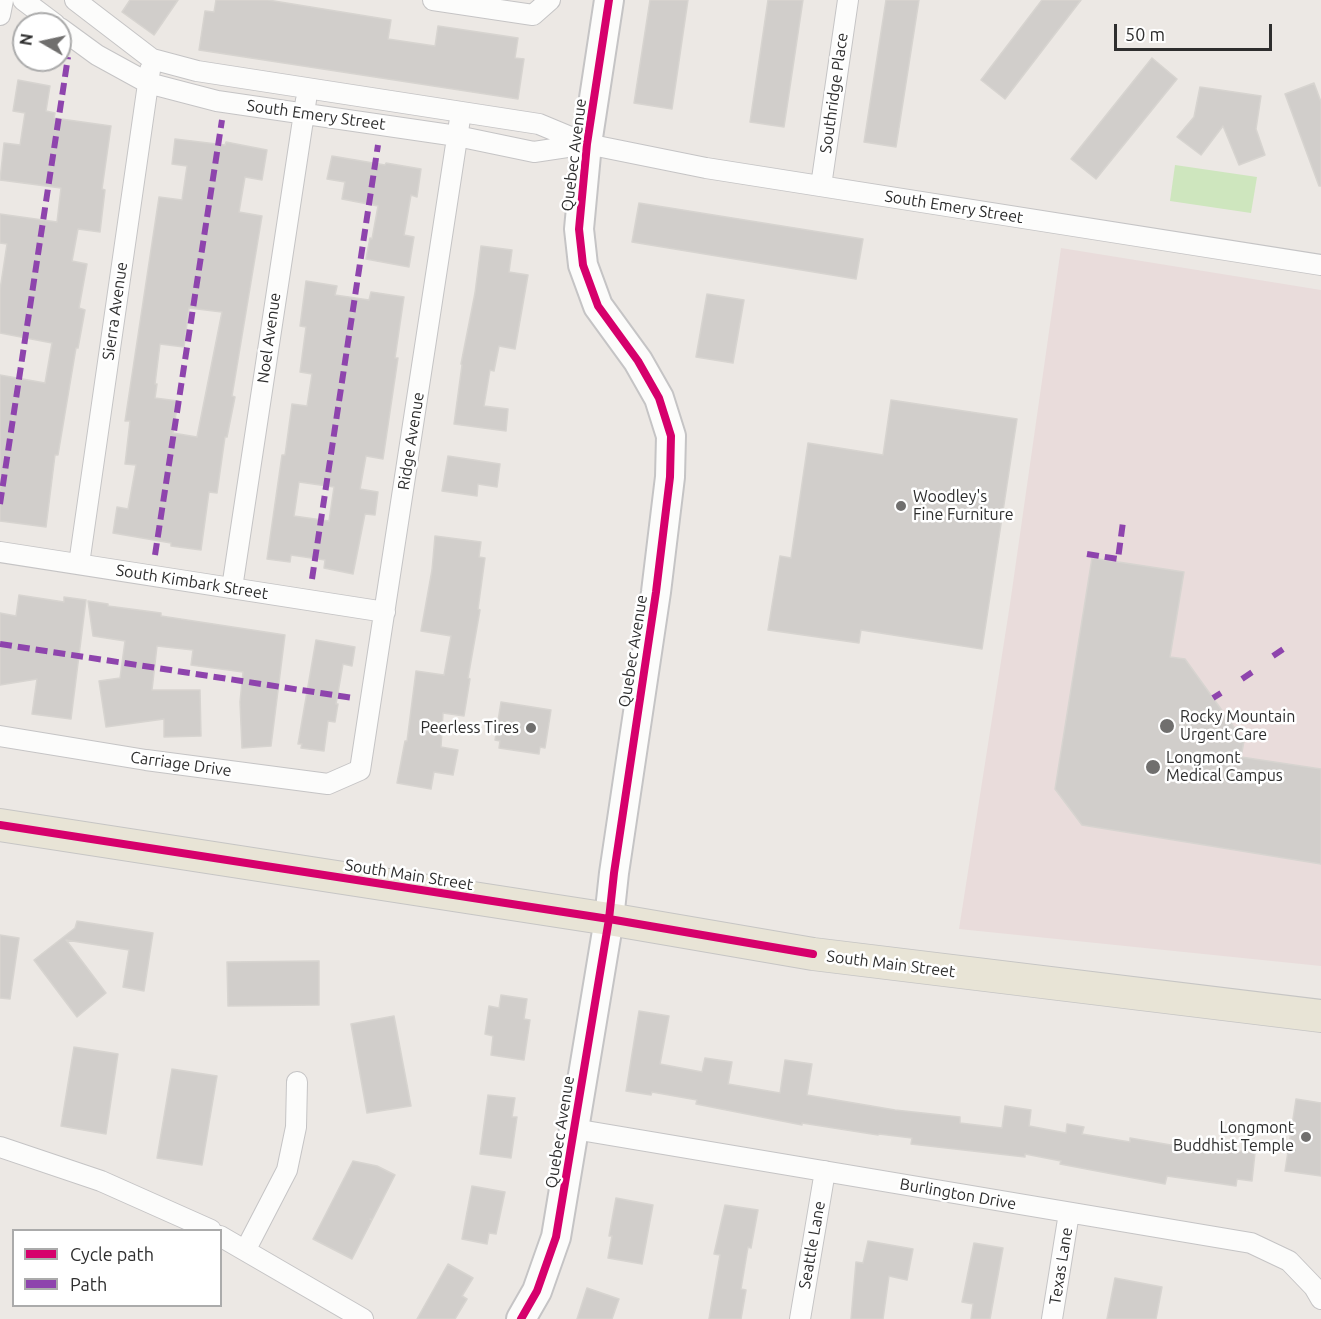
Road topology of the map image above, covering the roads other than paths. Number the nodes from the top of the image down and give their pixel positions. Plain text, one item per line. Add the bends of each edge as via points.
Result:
1 (3, 0) edge
2 (23, 0) edge
3 (433, 0) edge
4 (550, 0) edge
5 (609, 0) edge
6 (848, 0) edge
7 (88, 4) edge
8 (39, 12) edge
9 (0, 15) edge
10 (72, 37) edge
11 (152, 59) junction
12 (148, 82) junction
13 (308, 88) junction
14 (461, 112) junction
15 (305, 113) junction
16 (457, 136) junction
17 (587, 144) junction
18 (821, 186) junction
19 (1321, 265) edge
20 (0, 552) edge
21 (78, 564) junction
22 (232, 588) junction
23 (385, 612) junction
24 (0, 736) edge
25 (360, 770) joint
26 (0, 825) edge
27 (609, 920) junction
28 (1321, 1016) edge
29 (297, 1082) dead end
30 (574, 1130) junction
31 (0, 1147) edge
32 (825, 1171) junction
33 (1069, 1213) junction
34 (209, 1229) edge
35 (222, 1237) edge
36 (246, 1249) junction
37 (1321, 1299) edge
38 (363, 1319) edge
39 (521, 1319) edge
40 (800, 1319) edge
41 (1052, 1319) edge

1 - 9 street
2 - 8 street
3 - 4 street via 533,15
5 - 17 street, Quebec Avenue
6 - 18 street, Southridge Place
7 - 11 street, South Emery Street
10 - 12 street, South Emery Street
11 - 12 street, Sierra Avenue
11 - 13 street, South Emery Street via 197,71
12 - 15 street, South Emery Street via 217,101
12 - 21 street, Sierra Avenue
13 - 14 street, South Emery Street
13 - 15 street, Noel Avenue
14 - 16 street, Ridge Avenue
14 - 17 street, South Emery Street via 539,124
15 - 16 street, South Emery Street
15 - 22 street, Noel Avenue
16 - 17 street, South Emery Street via 534,152
16 - 23 street, Ridge Avenue
17 - 18 street, South Emery Street
17 - 27 street, Quebec Avenue via 579,228 583,264 598,306 659,398 670,436 670,477 656,592
18 - 19 street, South Emery Street
20 - 21 street, South Kimbark Street
21 - 22 street, South Kimbark Street
22 - 23 street, South Kimbark Street
23 - 25 street, Ridge Avenue
24 - 25 street, Carriage Drive via 328,784
26 - 27 main road, South Main Street
27 - 28 main road, South Main Street via 813,954
27 - 30 street, Quebec Avenue
29 - 36 street via 296,1127 287,1170
30 - 32 street, Burlington Drive
30 - 39 street, Quebec Avenue via 556,1237 537,1291
31 - 34 street via 101,1181
32 - 33 street, Burlington Drive
32 - 40 street, Seattle Lane
33 - 37 street, Burlington Drive via 1251,1243 1289,1261
33 - 41 street, Texas Lane
35 - 36 street
36 - 38 street

